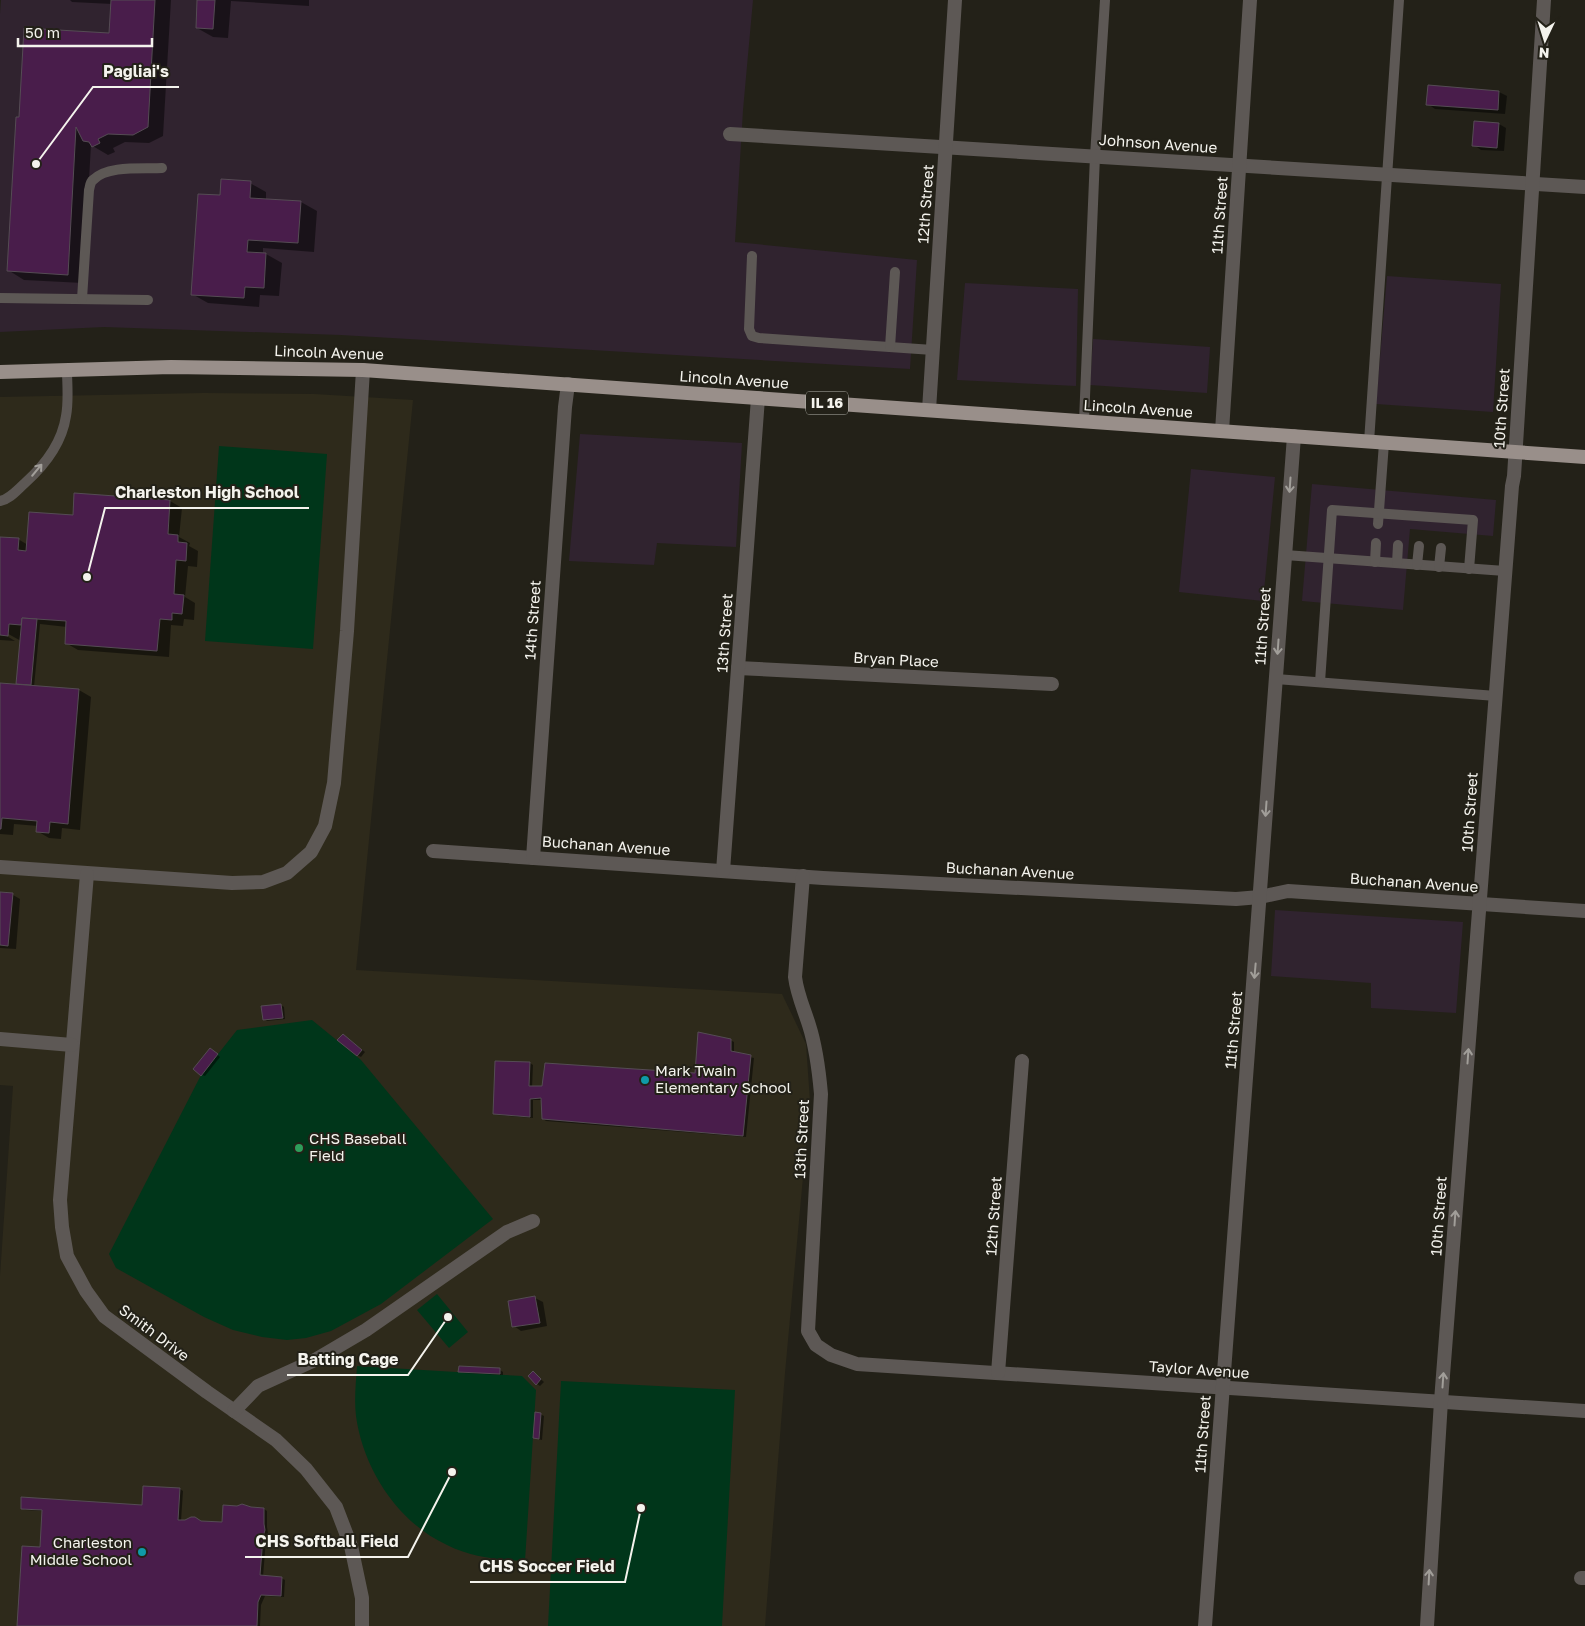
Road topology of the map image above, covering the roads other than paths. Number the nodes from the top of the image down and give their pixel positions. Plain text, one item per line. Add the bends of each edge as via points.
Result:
1 (955, 0) edge
2 (1105, 0) edge
3 (1250, 0) edge
4 (1399, 0) edge
5 (1544, 0) edge
6 (730, 134) dead end
7 (946, 147) junction
8 (1095, 156) junction
9 (1239, 165) junction
10 (162, 168) dead end
11 (1387, 174) junction
12 (1533, 184) junction
13 (1585, 187) edge
14 (752, 256) dead end
15 (895, 272) dead end
16 (0, 298) edge
17 (82, 299) junction
18 (148, 300) dead end
19 (890, 347) junction
20 (933, 350) junction
21 (67, 369) junction
22 (363, 370) junction
23 (0, 372) edge
24 (568, 384) junction
25 (758, 398) junction
26 (929, 410) junction
27 (1084, 421) junction
28 (1222, 431) junction
29 (1294, 436) junction
30 (1376, 442) junction
31 (1515, 452) junction
32 (1585, 457) edge
33 (0, 501) edge
34 (1400, 515) junction
35 (1378, 519) junction
36 (1399, 527) dead end
37 (1376, 543) dead end
38 (1398, 545) dead end
39 (1419, 546) dead end
40 (1441, 548) dead end
41 (1285, 555) junction
42 (1329, 558) junction
43 (1375, 562) junction
44 (1397, 563) junction
45 (1418, 565) junction
46 (1439, 567) junction
47 (1469, 569) junction
48 (1505, 571) junction
49 (738, 668) junction
50 (1276, 679) junction
51 (1320, 682) junction
52 (1052, 684) dead end
53 (1496, 696) junction
54 (433, 851) dead end
55 (533, 858) junction
56 (0, 867) edge
57 (723, 871) junction
58 (87, 874) junction
59 (802, 876) junction
60 (1260, 898) junction
61 (1480, 903) junction
62 (1585, 911) edge
63 (0, 1039) edge
64 (72, 1044) junction
65 (1022, 1062) dead end
66 (533, 1221) dead end
67 (816, 1345) joint
68 (998, 1373) junction
69 (1223, 1388) junction
70 (1441, 1401) junction
71 (234, 1411) junction
72 (1585, 1411) edge
73 (362, 1626) edge
74 (1205, 1626) edge
75 (1427, 1626) edge

1 - 7 street, 12th Street
2 - 8 lane
3 - 9 street, 11th Street
4 - 11 lane
5 - 12 street, 10th Street
6 - 7 street, Johnson Avenue
7 - 8 street, Johnson Avenue
7 - 20 street, 12th Street
8 - 9 street, Johnson Avenue
8 - 27 lane
9 - 11 street, Johnson Avenue
9 - 28 street, 11th Street
10 - 17 lane via 115,169 92,180
11 - 12 street, Johnson Avenue
11 - 30 lane
12 - 13 street, Johnson Avenue
12 - 31 street, 10th Street
14 - 19 lane via 749,329 752,336
15 - 19 lane
16 - 17 lane
17 - 18 lane
19 - 20 lane
20 - 26 street, 12th Street
21 - 22 main road, Lincoln Avenue / IL 16
21 - 23 main road, Lincoln Avenue / IL 16
33 -> 21 lane via 6,500 30,478 55,449 67,414
22 - 24 main road, Lincoln Avenue / IL 16
22 - 58 street via 334,784 325,826 311,852 287,873 263,882
24 - 25 main road, Lincoln Avenue / IL 16
24 - 55 street, 14th Street
25 - 26 main road, Lincoln Avenue / IL 16
25 - 49 street, 13th Street
26 - 27 main road, Lincoln Avenue / IL 16
27 - 28 main road, Lincoln Avenue / IL 16
28 - 29 main road, Lincoln Avenue / IL 16
29 - 30 main road, Lincoln Avenue / IL 16
29 -> 41 street, 11th Street
30 - 31 main road, Lincoln Avenue / IL 16
30 - 35 lane
31 - 32 main road, Lincoln Avenue / IL 16
31 - 48 street, 10th Street
34 - 35 lane
34 - 36 lane
34 - 47 lane via 1421,522 1473,520
35 - 42 lane via 1332,510
37 - 43 lane
38 - 44 lane
39 - 45 lane
40 - 46 lane
41 - 42 lane
41 -> 50 street, 11th Street
42 - 43 lane
42 - 51 lane
43 - 44 lane
44 - 45 lane
45 - 46 lane
46 - 47 lane
47 - 48 lane
48 - 53 street, 10th Street
49 - 52 street, Bryan Place
49 - 57 street, 13th Street
50 - 51 lane
50 -> 60 street, 11th Street
51 - 53 lane
53 - 61 street, 10th Street
54 - 55 street, Buchanan Avenue
55 - 57 street, Buchanan Avenue
56 - 58 street
57 - 59 street, Buchanan Avenue
58 - 64 street, Smith Drive
59 - 60 street, Buchanan Avenue
59 - 67 street, 13th Street via 796,989 810,1026 821,1094 808,1311 808,1331
60 - 61 street, Buchanan Avenue via 1288,891
60 -> 69 street, 11th Street
61 - 62 street, Buchanan Avenue
70 -> 61 street, 10th Street
63 - 64 street
64 - 71 street, Smith Drive via 60,1200 67,1256 86,1292 104,1316
65 - 68 street, 12th Street
66 - 71 street via 507,1232 366,1330 314,1360 258,1386
67 - 68 street, Taylor Avenue via 857,1364
68 - 69 street, Taylor Avenue
69 - 70 street, Taylor Avenue
69 - 74 street, 11th Street
70 - 72 street, Taylor Avenue
75 -> 70 street, 10th Street
71 - 73 street, Smith Drive via 276,1440 306,1469 336,1507 351,1546 362,1598

